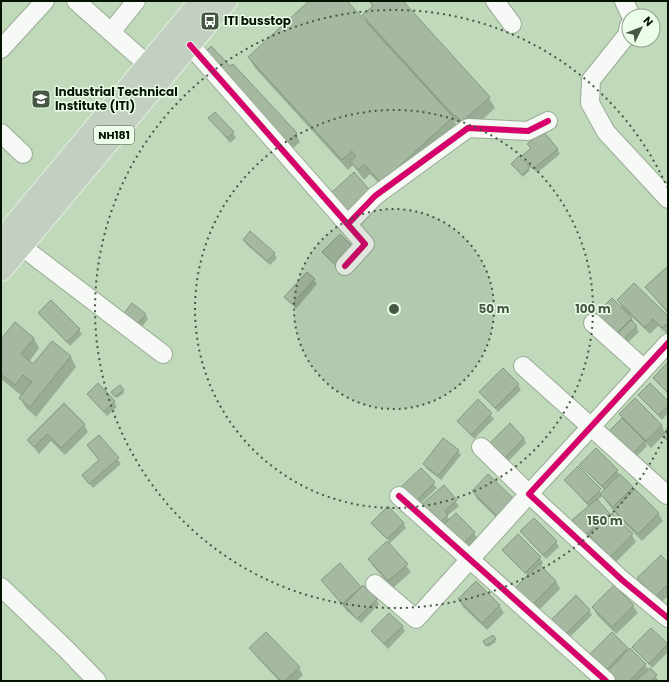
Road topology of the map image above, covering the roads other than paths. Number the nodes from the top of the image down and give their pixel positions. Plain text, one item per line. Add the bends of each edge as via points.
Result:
1 (45, 1) edge
2 (76, 1) edge
3 (136, 1) edge
4 (201, 1) edge
5 (226, 1) edge
6 (495, 1) edge
7 (512, 24) dead end
8 (111, 32) junction
9 (621, 43) edge
10 (190, 45) junction
11 (1, 50) edge
12 (148, 64) junction
13 (548, 122) dead end
14 (1, 133) edge
15 (24, 154) dead end
16 (668, 199) edge
17 (348, 224) junction
18 (7, 238) edge
19 (345, 266) dead end
20 (1, 270) edge
21 (592, 323) dead end
22 (668, 343) edge
23 (163, 354) dead end
24 (523, 366) dead end
25 (644, 369) junction
26 (591, 426) junction
27 (481, 447) dead end
28 (529, 494) junction
29 (667, 495) dead end
30 (399, 496) dead end
31 (470, 559) junction
32 (375, 584) dead end
33 (1, 587) edge
34 (668, 618) edge
35 (97, 681) edge
36 (606, 681) edge

1 - 11 street
2 - 8 street
3 - 8 street
4 - 12 highway, NH181
5 - 10 highway, NH181
6 - 7 street
8 - 12 street
9 - 16 street via 592,80 590,103 606,132
10 - 17 street
10 - 18 highway, NH181
12 - 18 highway, NH181
13 - 17 street via 528,131 468,128 375,196
14 - 15 street
17 - 19 street via 365,244
18 - 20 highway, NH181
18 - 23 street
21 - 25 street
22 - 25 street
24 - 26 street
25 - 26 street
26 - 28 street
26 - 29 street
27 - 28 street
28 - 31 street
28 - 34 street via 622,580
30 - 31 street
31 - 32 street via 416,619
31 - 36 street
33 - 35 street

